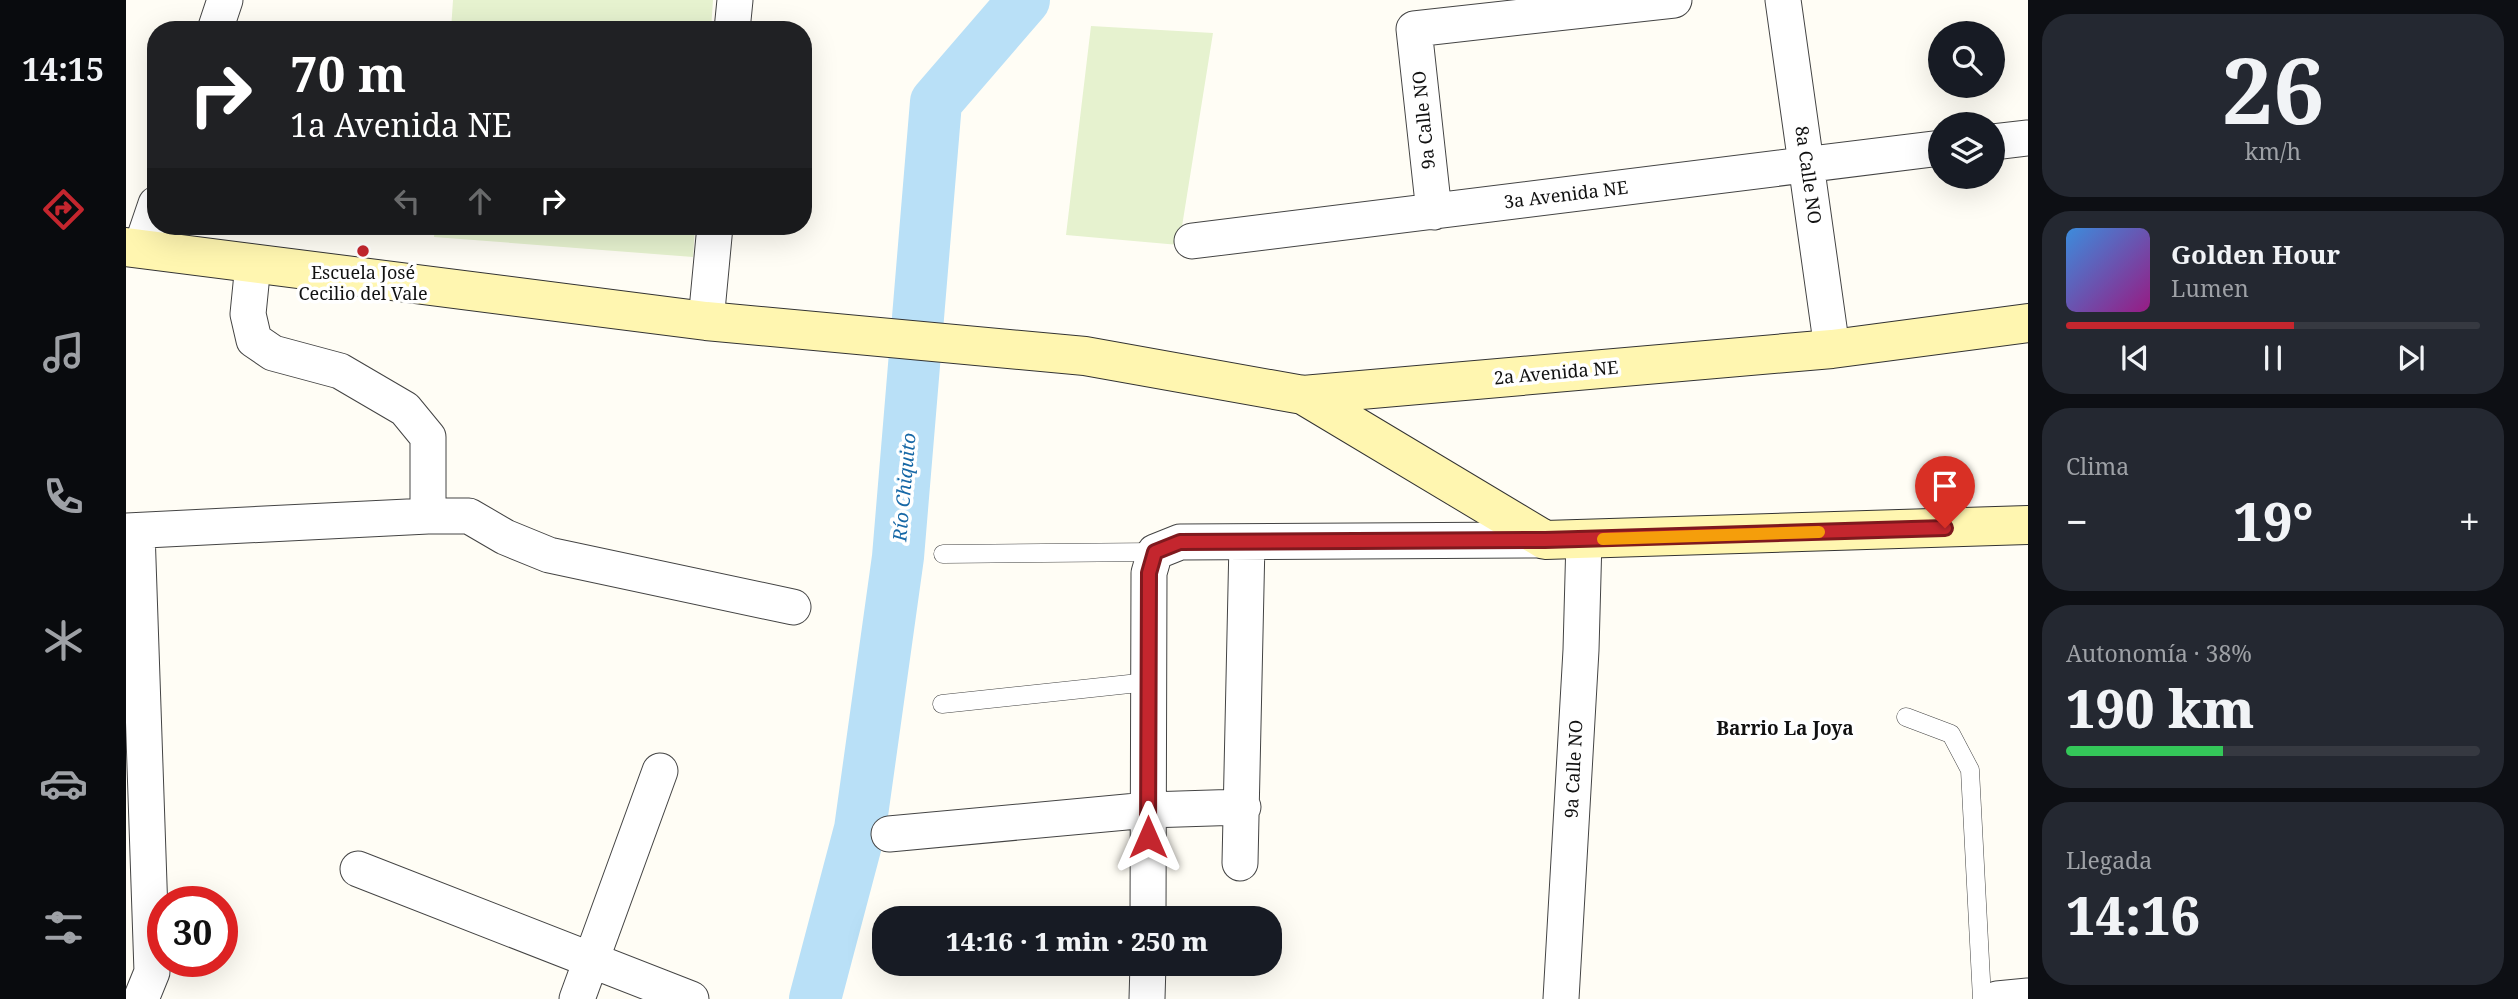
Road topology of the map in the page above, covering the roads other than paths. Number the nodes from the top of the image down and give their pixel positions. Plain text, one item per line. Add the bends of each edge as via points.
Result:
1 (225, 0) edge
2 (735, 0) edge
3 (1674, 0) edge
4 (1783, 0) edge
5 (218, 21) edge
6 (733, 21) edge
7 (2028, 138) edge
8 (2005, 141) edge
9 (1928, 150) edge
10 (1806, 165) junction
11 (1434, 212) junction
12 (147, 221) edge
13 (714, 235) edge
14 (1192, 241) dead end
15 (133, 247) edge
16 (253, 264) junction
17 (706, 321) junction
18 (2028, 323) edge
19 (1832, 349) junction
20 (1303, 395) junction
21 (428, 516) junction
22 (2028, 525) edge
23 (132, 531) edge
24 (1584, 539) junction
25 (1545, 540) junction
26 (1247, 541) junction
27 (1155, 552) junction
28 (943, 554) dead end
29 (793, 607) dead end
30 (1148, 682) junction
31 (942, 704) dead end
32 (1906, 717) dead end
33 (660, 771) dead end
34 (1243, 807) junction
35 (1148, 810) junction
36 (889, 834) dead end
37 (1240, 863) dead end
38 (358, 869) dead end
39 (1148, 906) edge
40 (593, 961) junction
41 (1147, 976) edge
42 (2028, 996) edge
43 (141, 999) edge
44 (577, 999) edge
45 (691, 999) edge
46 (1147, 999) edge
47 (1560, 999) edge
48 (1982, 999) edge
49 (1997, 999) edge

1 - 5 street
2 - 6 street
3 - 11 street, 9a Calle NO via 1414,29
4 - 10 street, 8a Calle NO
7 - 8 street
9 - 10 street, 3a Avenida NE
10 - 11 street, 3a Avenida NE
10 - 19 street, 8a Calle NO
11 - 14 street, 3a Avenida NE
12 - 15 street
13 - 17 street
15 - 16 street, 2a Avenida NE
16 - 17 street, 2a Avenida NE
16 - 21 street via 248,314 254,340 273,353 340,371 405,409 428,437
17 - 20 street, 2a Avenida NE via 1085,356
18 - 19 street, 2a Avenida NE
19 - 20 street, 2a Avenida NE
20 - 25 street
21 - 23 street
21 - 29 street via 468,516 549,555
22 - 24 street
23 - 43 street via 152,972
24 - 25 street
24 - 47 street, 9a Calle NO
25 - 26 street
26 - 27 street via 1180,542
26 - 34 street
27 - 28 lane
27 - 30 street via 1149,573
30 - 31 lane
30 - 35 street
32 - 48 lane via 1951,734 1970,769
33 - 40 street
34 - 35 street
34 - 37 street
35 - 36 street
35 - 39 street
38 - 40 street
40 - 44 street
40 - 45 street
41 - 46 street
42 - 49 street

